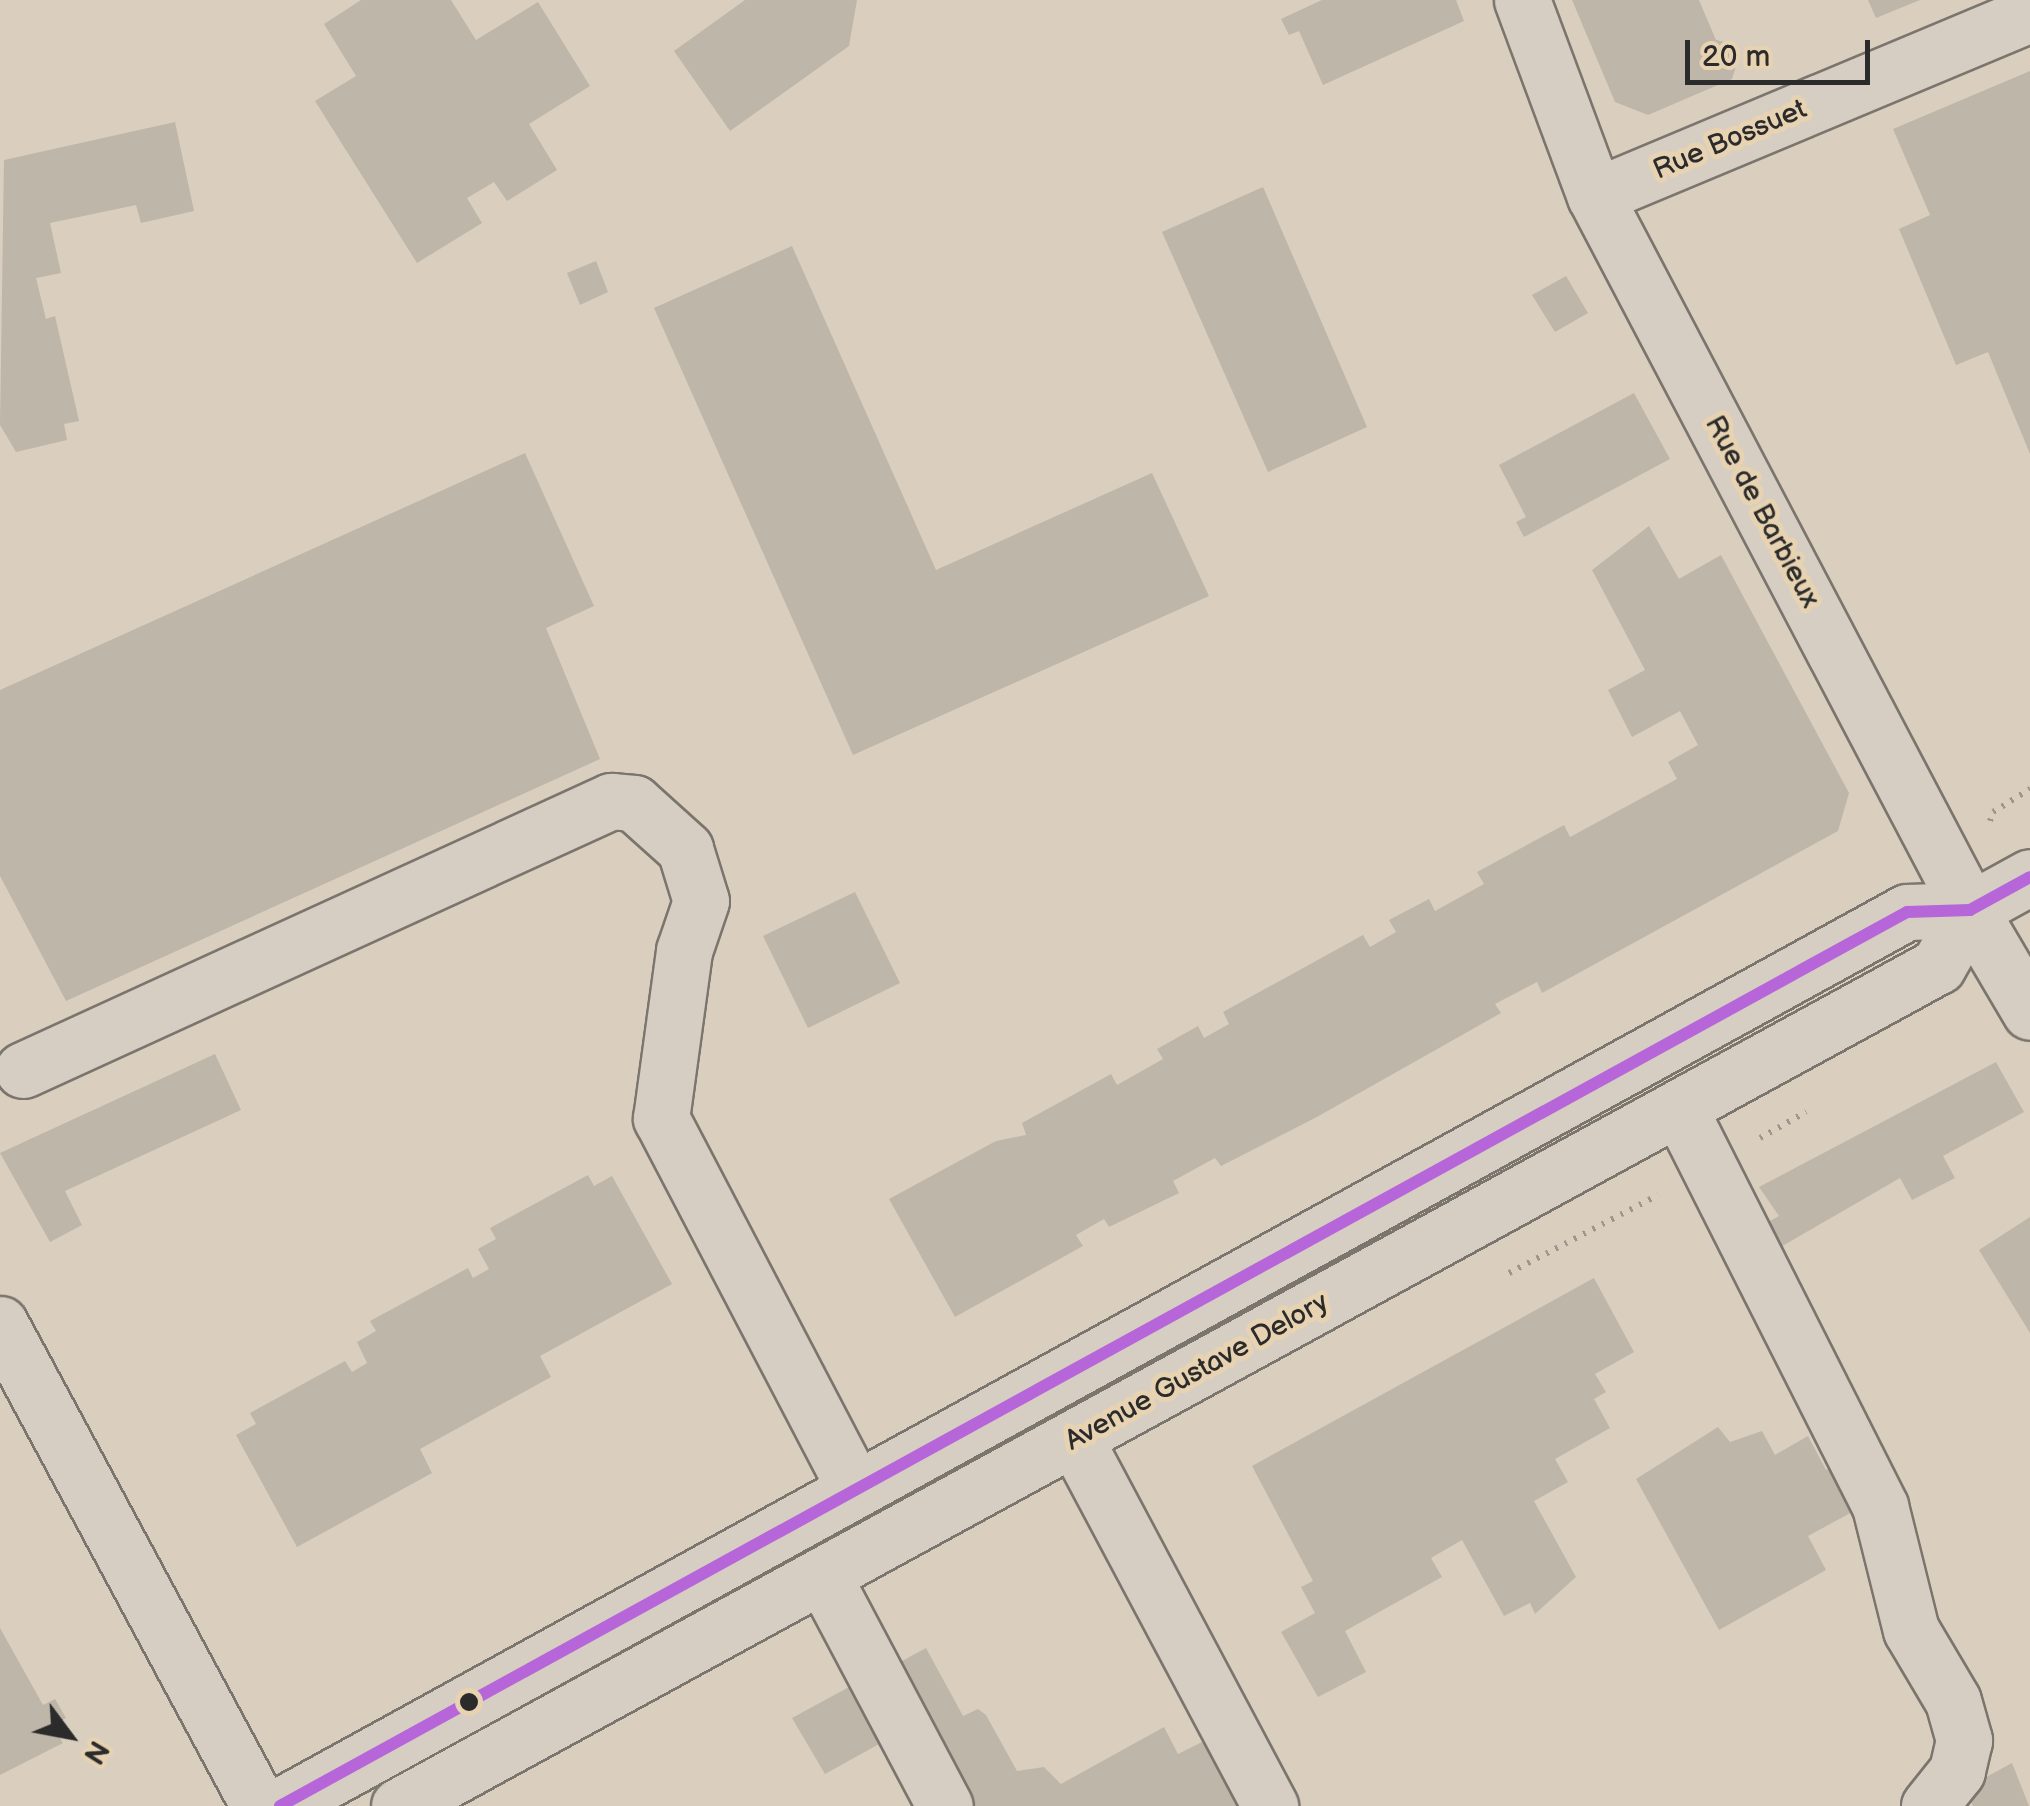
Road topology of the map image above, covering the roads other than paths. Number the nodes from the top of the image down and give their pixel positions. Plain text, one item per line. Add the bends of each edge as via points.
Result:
1 (1522, 0) edge
2 (2030, 14) edge
3 (1596, 196) junction
4 (2030, 877) edge
5 (1970, 910) junction
6 (2030, 1012) edge
7 (23, 1070) dead end
8 (1679, 1108) junction
9 (0, 1324) edge
10 (1075, 1439) junction
11 (854, 1488) junction
12 (822, 1576) junction
13 (259, 1806) edge
14 (280, 1806) edge
15 (400, 1806) edge
16 (945, 1806) edge
17 (1270, 1806) edge
18 (1929, 1806) edge

1 - 3 main road, Rue de Barbieux
2 - 3 main road, Rue Bossuet
3 - 5 main road, Rue de Barbieux
4 - 5 main road
5 - 6 main road, Rue de Barbieux
5 - 8 main road, Avenue Gustave Delory via 1938,966
5 - 11 main road via 1907,912
7 - 11 main road via 611,801 634,803 685,848 701,901 684,951 661,1118
8 - 10 main road, Avenue Gustave Delory
8 - 18 main road via 1880,1506 1910,1630 1953,1701 1964,1740 1957,1771
9 - 13 main road
10 - 12 main road, Avenue Gustave Delory
10 - 17 main road
11 - 14 main road
12 - 15 main road, Avenue Gustave Delory
12 - 16 main road

